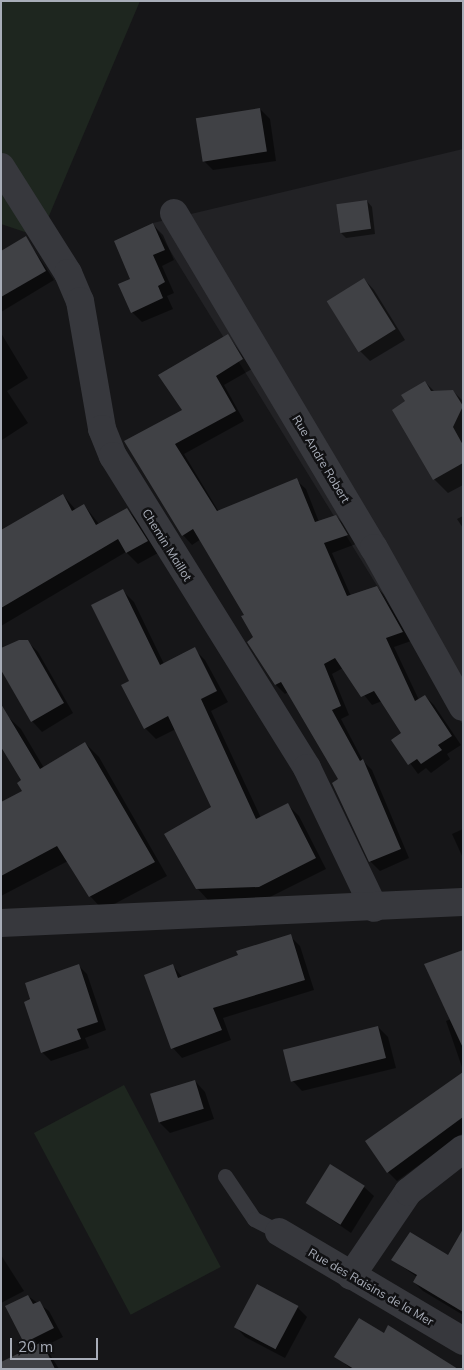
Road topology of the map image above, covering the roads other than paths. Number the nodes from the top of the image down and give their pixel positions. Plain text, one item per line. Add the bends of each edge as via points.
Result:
1 (1, 167) edge
2 (174, 213) dead end
3 (463, 707) edge
4 (463, 902) edge
5 (374, 908) junction
6 (1, 922) edge
7 (463, 1149) edge
8 (226, 1176) dead end
9 (279, 1232) joint
10 (351, 1276) junction
11 (463, 1341) edge

1 - 5 street, Chemin Maillot via 68,273 80,301 102,429 113,456 308,768
2 - 3 street, Rue Andre Robert via 374,548
4 - 5 street
5 - 6 street
7 - 10 street via 408,1192
8 - 9 lane via 254,1219
9 - 10 street, Rue des Raisins de la Mer
10 - 11 street, Rue des Raisins de la Mer

